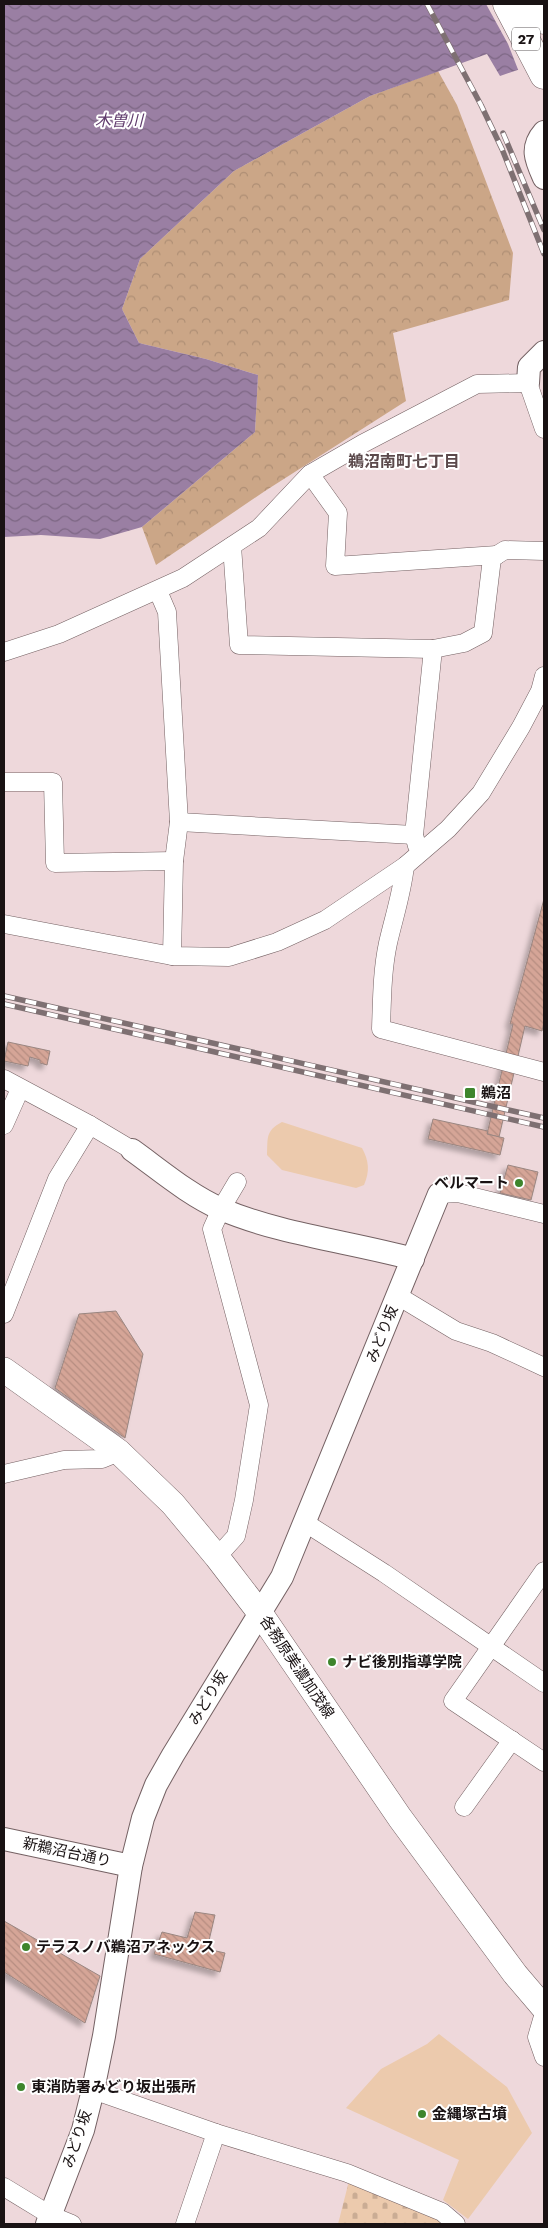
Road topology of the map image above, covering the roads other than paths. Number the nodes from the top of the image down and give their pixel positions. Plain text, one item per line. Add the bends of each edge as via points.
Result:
1 (507, 4) edge
2 (536, 4) edge
3 (544, 20) edge
4 (544, 75) edge
5 (544, 132) edge
6 (544, 178) edge
7 (544, 352) edge
8 (528, 383) junction
9 (544, 428) edge
10 (310, 474) junction
11 (232, 546) junction
12 (544, 552) edge
13 (497, 555) junction
14 (158, 591) junction
15 (433, 649) junction
16 (4, 652) edge
17 (544, 676) edge
18 (4, 782) edge
19 (179, 822) junction
20 (414, 835) junction
21 (420, 854) junction
22 (174, 861) junction
23 (405, 866) junction
24 (4, 924) edge
25 (172, 956) junction
26 (544, 1072) edge
27 (4, 1079) edge
28 (20, 1089) junction
29 (4, 1125) edge
30 (90, 1125) junction
31 (132, 1150) joint
32 (237, 1182) dead end
33 (439, 1194) joint
34 (221, 1209) junction
35 (544, 1214) edge
36 (413, 1259) junction
37 (398, 1296) junction
38 (4, 1314) edge
39 (544, 1366) edge
40 (4, 1370) edge
41 (119, 1452) junction
42 (4, 1474) edge
43 (304, 1522) junction
44 (217, 1557) junction
45 (544, 1571) edge
46 (260, 1613) junction
47 (491, 1645) junction
48 (544, 1682) edge
49 (512, 1740) junction
50 (544, 1762) edge
51 (464, 1807) dead end
52 (4, 1839) edge
53 (131, 1866) junction
54 (544, 2008) edge
55 (544, 2013) edge
56 (544, 2057) edge
57 (93, 2090) junction
58 (216, 2133) junction
59 (4, 2187) edge
60 (48, 2220) edge
61 (72, 2224) edge
62 (185, 2224) edge
63 (456, 2224) edge

1 - 4 main road, 27
2 - 3 main road, 27
5 - 6 street via 535,146 534,155
7 - 8 street via 529,367
8 - 9 street
8 - 10 street via 477,384
10 - 11 street via 259,528
10 - 13 street via 338,513 335,566
11 - 14 street
11 - 15 street via 239,645
12 - 13 street via 505,550
13 - 15 street via 492,558 483,633 464,643
14 - 16 street via 59,634
14 - 19 street via 167,612
15 - 20 street
17 - 21 street via 540,691 521,727 481,793
18 - 22 street via 53,782 56,863
19 - 20 street
19 - 22 street
20 - 21 street
21 - 23 street
22 - 25 street
23 - 25 street via 325,920 277,942 229,957
23 - 26 street via 382,984 381,1028
24 - 25 street
27 - 28 street
28 - 29 street
28 - 30 street
30 - 31 street
30 - 38 street via 58,1179
31 - 34 street via 194,1195
32 - 34 street
33 - 35 street via 458,1192
33 - 36 street, みどり坂
34 - 36 street via 282,1228
34 - 44 street via 212,1230 260,1404 236,1536
36 - 37 street, みどり坂
37 - 39 street via 456,1331
37 - 43 street, みどり坂
40 - 41 main road, 各務原美濃加茂線
41 - 42 street via 102,1459 64,1460
41 - 44 main road, 各務原美濃加茂線 via 173,1504
43 - 46 street, みどり坂 via 282,1577
43 - 47 street
44 - 46 main road, 各務原美濃加茂線
45 - 47 street
46 - 53 street, みどり坂 via 156,1785 143,1818
46 - 54 main road, 各務原美濃加茂線 via 400,1818 515,1974
47 - 48 street
47 - 49 street via 453,1701
49 - 50 street
49 - 51 street
52 - 53 street, 新鵜沼台通り
53 - 57 street, みどり坂
55 - 56 street via 537,2037
57 - 58 street
57 - 60 street, みどり坂 via 83,2130
58 - 62 street
58 - 63 street via 347,2173 442,2212
59 - 60 street
60 - 61 street

